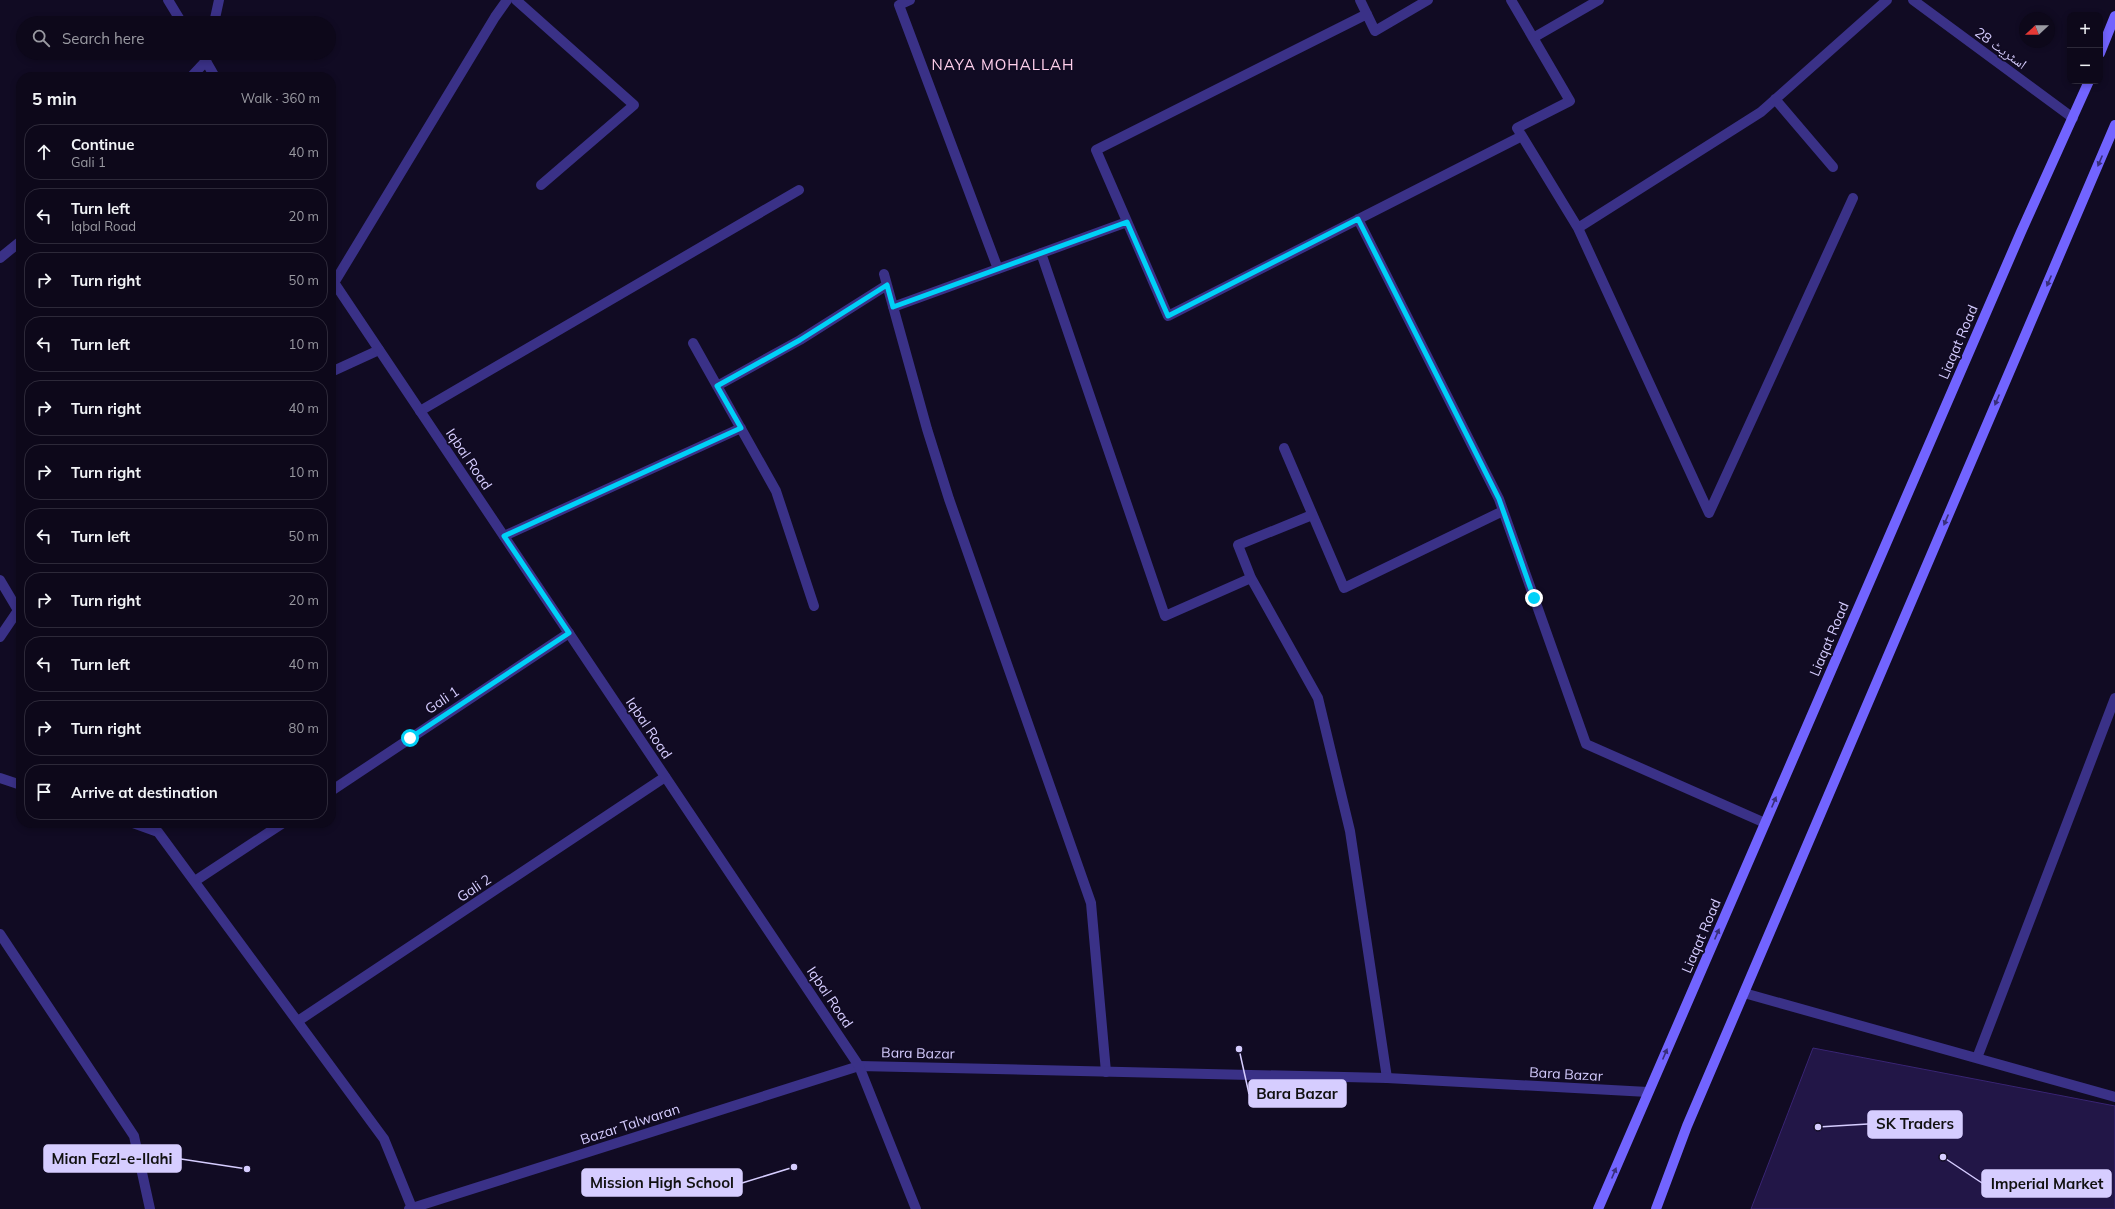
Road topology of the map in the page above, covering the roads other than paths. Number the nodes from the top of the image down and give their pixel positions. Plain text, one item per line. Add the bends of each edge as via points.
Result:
1 (168, 0) edge
2 (219, 0) edge
3 (507, 0) edge
4 (516, 0) edge
5 (910, 0) edge
6 (1360, 0) edge
7 (1428, 0) edge
8 (1511, 0) edge
9 (1599, 0) edge
10 (1887, 0) edge
11 (1913, 0) edge
12 (1367, 14) junction
13 (178, 16) edge
14 (216, 16) edge
15 (2115, 16) edge
16 (1533, 38) junction
17 (2102, 48) edge
18 (202, 60) edge
19 (207, 60) edge
20 (194, 72) edge
21 (213, 72) edge
22 (2087, 84) edge
23 (1775, 99) junction
24 (2074, 118) junction
25 (2115, 125) edge
26 (1522, 136) junction
27 (1833, 166) dead end
28 (541, 185) dead end
29 (799, 190) dead end
30 (1853, 198) dead end
31 (1358, 219) junction
32 (1127, 222) junction
33 (1578, 228) junction
34 (16, 245) edge
35 (1041, 253) junction
36 (0, 258) edge
37 (998, 269) junction
38 (884, 274) dead end
39 (336, 275) edge
40 (336, 285) edge
41 (887, 285) junction
42 (893, 307) junction
43 (693, 343) dead end
44 (379, 350) junction
45 (336, 370) edge
46 (717, 386) junction
47 (420, 411) junction
48 (741, 428) junction
49 (1284, 448) dead end
50 (1503, 511) junction
51 (1312, 515) junction
52 (504, 536) junction
53 (1251, 578) junction
54 (0, 580) edge
55 (16, 603) edge
56 (814, 606) dead end
57 (16, 615) edge
58 (569, 633) junction
59 (0, 637) edge
60 (2115, 698) edge
61 (666, 777) junction
62 (0, 778) edge
63 (16, 783) edge
64 (336, 788) edge
65 (1765, 823) junction
66 (147, 828) edge
67 (275, 828) edge
68 (195, 881) junction
69 (0, 934) edge
70 (1744, 993) junction
71 (298, 1021) junction
72 (1977, 1058) junction
73 (859, 1066) junction
74 (1106, 1072) junction
75 (1387, 1078) junction
76 (1648, 1092) junction
77 (2115, 1097) edge
78 (150, 1209) edge
79 (411, 1209) edge
80 (916, 1209) edge
81 (1598, 1209) edge
82 (1656, 1209) edge

1 - 13 street
2 - 14 street
3 - 39 street
4 - 28 street via 634,105
5 - 37 street via 899,5
6 - 12 street
7 - 12 street via 1375,31
8 - 16 street
9 - 16 street
10 - 23 street
11 - 24 street, اسٹریٹ 28
12 - 32 street via 1096,150
15 - 17 main road
16 - 26 street via 1570,101 1517,128
18 - 20 street
19 - 21 street
22 - 24 main road, Liaqat Road
23 - 27 street
23 - 33 street via 1761,112
65 -> 24 main road, Liaqat Road via 2020,232
25 -> 70 main road
26 - 31 street
26 - 33 street
29 - 47 street
30 - 33 street via 1709,513
31 - 32 street via 1168,316
31 - 50 street
32 - 35 street
34 - 36 street
35 - 37 street
35 - 53 street via 1165,616
37 - 42 street
38 - 41 street
40 - 44 street, Iqbal Road
41 - 42 street
41 - 46 street via 800,340
42 - 74 street via 949,499 1091,903
43 - 46 street
44 - 45 street
44 - 47 street, Iqbal Road
46 - 48 street
47 - 52 street, Iqbal Road
48 - 52 street
48 - 56 street via 776,491
49 - 51 street
50 - 51 street via 1344,588
50 - 65 street via 1586,744
51 - 53 street via 1238,545
52 - 58 street, Iqbal Road
53 - 75 street via 1318,698 1350,831
54 - 55 street
57 - 59 street
58 - 61 street, Iqbal Road
58 - 64 street, Gali 1
60 - 72 street
61 - 71 street, Gali 2
61 - 73 street, Iqbal Road
62 - 63 street
76 -> 65 main road, Liaqat Road
66 - 68 street via 158,832
67 - 68 street
68 - 71 street
69 - 78 street via 134,1136
70 - 72 street
70 - 82 main road via 1687,1126
71 - 79 street via 384,1139
72 - 77 street
73 - 74 street, Bara Bazar
73 - 79 street, Bazar Talwaran
73 - 80 street, Iqbal Road
74 - 75 street, Bara Bazar
75 - 76 street, Bara Bazar
81 -> 76 main road, Liaqat Road

